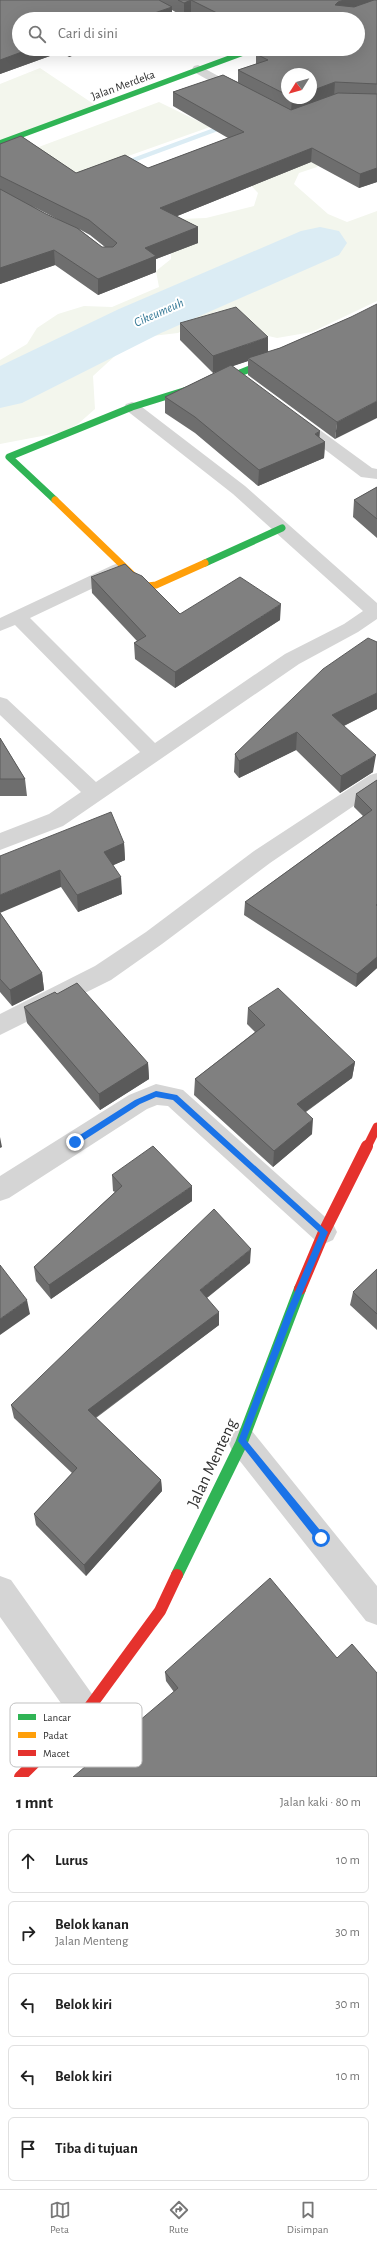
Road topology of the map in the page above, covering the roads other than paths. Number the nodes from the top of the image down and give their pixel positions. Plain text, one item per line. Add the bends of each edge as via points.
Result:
1 (142, 0) edge
2 (165, 12) edge
3 (231, 56) edge
4 (198, 69) junction
5 (251, 99) edge
6 (0, 143) edge
7 (286, 355) edge
8 (132, 407) junction
9 (285, 412) edge
10 (377, 474) edge
11 (282, 528) junction
12 (124, 567) junction
13 (376, 612) edge
14 (9, 620) edge
15 (0, 704) edge
16 (154, 754) junction
17 (377, 780) edge
18 (95, 793) junction
19 (0, 842) edge
20 (0, 1025) edge
21 (377, 1127) edge
22 (0, 1190) edge
23 (324, 1232) junction
24 (242, 1441) junction
25 (0, 1591) edge
26 (377, 1610) edge
27 (80, 1703) edge
28 (93, 1703) edge
29 (30, 1767) edge
30 (20, 1777) edge

1 - 2 street
3 - 4 street, Jalan Merdeka
4 - 5 street
4 - 6 street, Jalan Merdeka
7 - 8 street via 242,379
8 - 11 street via 239,490
8 - 12 street via 9,456
9 - 10 street via 367,473
11 - 12 street via 156,585 148,586 141,583
11 - 13 street
12 - 14 street
13 - 16 street via 292,659
14 - 16 street
15 - 18 street
16 - 18 street
17 - 20 street via 262,857 154,938 102,973
18 - 19 street via 56,820
21 - 23 street, Jalan Menteng
22 - 23 street via 138,1102 156,1094 174,1097
23 - 24 street, Jalan Menteng via 290,1313
24 - 26 street
24 - 28 street, Jalan Menteng via 160,1611
25 - 27 street
29 - 30 street, Jalan Menteng

